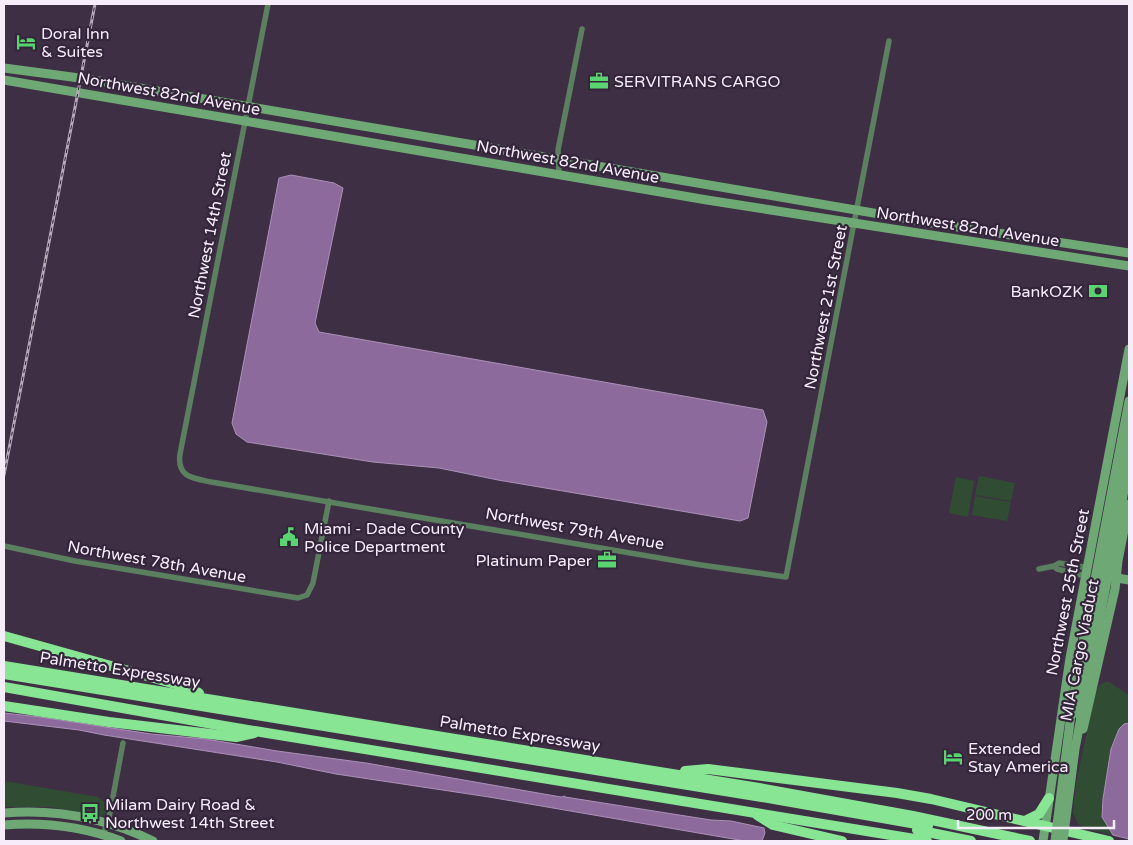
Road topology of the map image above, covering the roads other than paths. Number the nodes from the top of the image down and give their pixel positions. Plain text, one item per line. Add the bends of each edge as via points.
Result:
1 (268, 4) edge
2 (582, 29) dead end
3 (888, 42) dead end
4 (4, 68) edge
5 (4, 80) edge
6 (247, 107) junction
7 (245, 121) junction
8 (558, 160) junction
9 (559, 175) junction
10 (857, 210) junction
11 (854, 224) junction
12 (1011, 235) junction
13 (1009, 248) junction
14 (1129, 253) edge
15 (1129, 266) edge
16 (1129, 349) edge
17 (1129, 401) edge
18 (1129, 431) edge
19 (1129, 464) edge
20 (182, 472) joint
21 (329, 501) junction
22 (1129, 504) edge
23 (4, 546) edge
24 (1039, 569) dead end
25 (1086, 572) junction
26 (1102, 575) junction
27 (786, 578) joint
28 (1116, 578) junction
29 (1129, 580) edge
30 (4, 636) edge
31 (4, 643) edge
32 (79, 658) junction
33 (4, 666) edge
34 (4, 674) edge
35 (4, 679) edge
36 (4, 687) edge
37 (27, 691) junction
38 (4, 694) edge
39 (210, 698) junction
40 (4, 706) edge
41 (260, 732) junction
42 (123, 742) dead end
43 (1080, 742) junction
44 (672, 773) junction
45 (1049, 798) junction
46 (752, 812) junction
47 (4, 813) edge
48 (1066, 815) junction
49 (1025, 821) junction
50 (107, 823) junction
51 (4, 825) edge
52 (1045, 826) junction
53 (1064, 830) junction
54 (103, 835) junction
55 (1089, 836) junction
56 (121, 841) edge
57 (153, 841) edge
58 (842, 841) edge
59 (927, 841) edge
60 (971, 841) edge
61 (998, 841) edge
62 (1030, 841) edge
63 (1043, 841) edge
64 (1055, 841) edge
65 (1062, 841) edge
66 (1109, 841) edge

1 - 6 street, Northwest 14th Street
2 - 8 street
3 - 10 street, Northwest 21st Street
4 - 6 main road, Northwest 82nd Avenue
5 - 7 main road, Northwest 82nd Avenue
6 - 7 street, Northwest 14th Street
6 - 8 main road, Northwest 82nd Avenue
7 - 9 main road, Northwest 82nd Avenue
7 - 20 street, Northwest 14th Street via 180,454
8 - 9 street
8 - 10 main road, Northwest 82nd Avenue
9 - 11 main road, Northwest 82nd Avenue
10 - 11 street, Northwest 21st Street
10 - 12 main road, Northwest 82nd Avenue
11 - 13 main road, Northwest 82nd Avenue
11 - 27 street, Northwest 21st Street
12 - 13 main road
12 - 14 main road, Northwest 82nd Avenue
13 - 15 main road, Northwest 82nd Avenue
16 - 25 main road, Northwest 25th Street
17 - 64 main road, MIA Cargo Viaduct, bridge via 1078,668
18 - 26 main road
19 - 65 main road, MIA Cargo Viaduct, bridge via 1080,721
20 - 21 street, Northwest 79th Avenue via 197,479
21 - 23 street, Northwest 78th Avenue via 313,583 306,594 298,598
21 - 27 street, Northwest 79th Avenue
22 - 28 main road
24 - 25 street via 1059,563 1083,567
25 - 26 main road
25 - 45 main road, Northwest 25th Street via 1068,666
26 - 28 main road
26 - 43 main road via 1080,692
28 - 29 main road
28 - 43 main road
30 - 32 highway
31 - 32 highway
32 - 39 highway via 186,687
33 - 39 highway, Palmetto Expressway
34 - 61 highway via 774,798
35 - 60 highway via 764,803
36 - 37 highway
37 - 38 highway
37 - 41 highway
39 - 44 highway, Palmetto Expressway
40 - 41 highway via 236,737
41 - 46 highway
42 - 50 street
43 - 48 main road
44 - 49 highway via 708,769 897,793
44 - 62 highway, Palmetto Expressway via 913,816
45 - 49 highway via 1039,814
45 - 52 main road, Northwest 25th Street
46 - 58 highway via 773,825
46 - 59 highway
47 - 50 main road via 53,813
48 - 53 main road
48 - 55 highway via 1072,824
49 - 52 highway
50 - 54 street
50 - 57 main road
51 - 54 main road via 52,825
52 - 53 highway
52 - 63 main road, Northwest 25th Street
53 - 55 highway
53 - 65 main road
54 - 56 main road
55 - 66 highway

